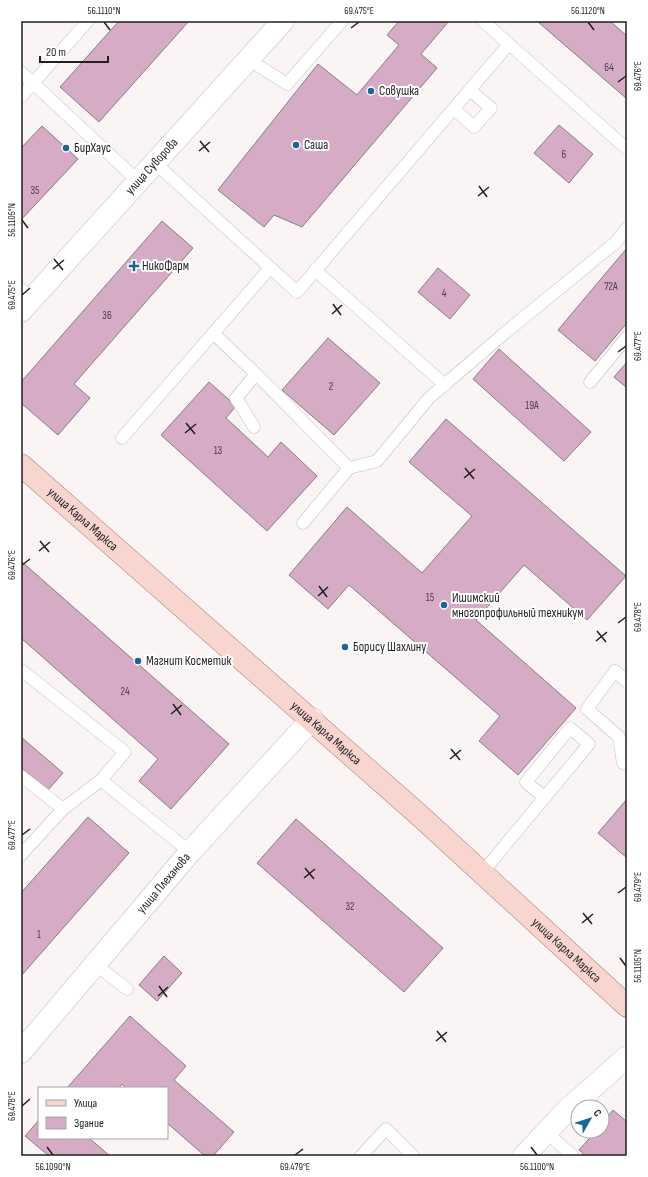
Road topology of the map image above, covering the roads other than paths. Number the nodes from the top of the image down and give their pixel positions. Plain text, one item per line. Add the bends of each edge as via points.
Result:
1 (88, 21) edge
2 (283, 21) edge
3 (342, 21) edge
4 (483, 21) edge
5 (509, 44) junction
6 (248, 59) junction
7 (21, 72) edge
8 (33, 83) junction
9 (470, 90) junction
10 (21, 97) edge
11 (454, 109) junction
12 (627, 149) edge
13 (155, 163) junction
14 (138, 181) junction
15 (627, 228) edge
16 (270, 268) junction
17 (316, 270) junction
18 (25, 299) edge
19 (213, 333) junction
20 (627, 337) edge
21 (256, 374) junction
22 (590, 382) dead end
23 (445, 384) junction
24 (254, 427) dead end
25 (122, 438) dead end
26 (21, 465) edge
27 (349, 468) junction
28 (303, 523) dead end
29 (21, 670) edge
30 (627, 682) edge
31 (312, 720) junction
32 (626, 762) edge
33 (21, 776) edge
34 (101, 780) junction
35 (545, 798) junction
36 (63, 810) junction
37 (190, 852) junction
38 (21, 855) edge
39 (482, 873) junction
40 (95, 964) junction
41 (127, 989) dead end
42 (627, 1006) edge
43 (21, 1052) edge
44 (627, 1057) edge
45 (546, 1132) junction
46 (360, 1156) edge
47 (413, 1156) edge
48 (524, 1156) edge
49 (573, 1156) edge

1 - 8 lane
2 - 6 street, улица Суворова
3 - 6 lane via 287,84
4 - 5 lane
5 - 9 lane
5 - 12 lane
6 - 13 street, улица Суворова
7 - 8 lane
8 - 10 lane
8 - 14 lane
9 - 11 lane
9 - 11 lane via 491,108 474,127
11 - 17 lane
13 - 14 street, улица Суворова
13 - 16 lane
14 - 18 street, улица Суворова
15 - 23 lane via 615,243
16 - 17 lane via 297,292
16 - 19 lane
17 - 23 lane
19 - 21 lane
19 - 25 lane
20 - 22 lane
21 - 24 lane via 236,398
21 - 27 lane
23 - 27 lane via 428,398 377,461
26 - 31 main road, улица Карла Маркса
27 - 28 lane
29 - 34 lane via 125,752
30 - 32 lane via 615,671 587,709 619,737
31 - 37 street, улица Плеханова
31 - 39 main road, улица Карла Маркса
33 - 36 lane
34 - 36 lane
34 - 37 lane
35 - 35 lane via 589,744 570,728 526,782
35 - 39 lane
36 - 38 lane
37 - 40 street, улица Плеханова
39 - 42 main road, улица Карла Маркса
40 - 41 lane
40 - 43 street, улица Плеханова
44 - 45 street
45 - 48 street
45 - 49 lane
46 - 47 lane via 386,1129

